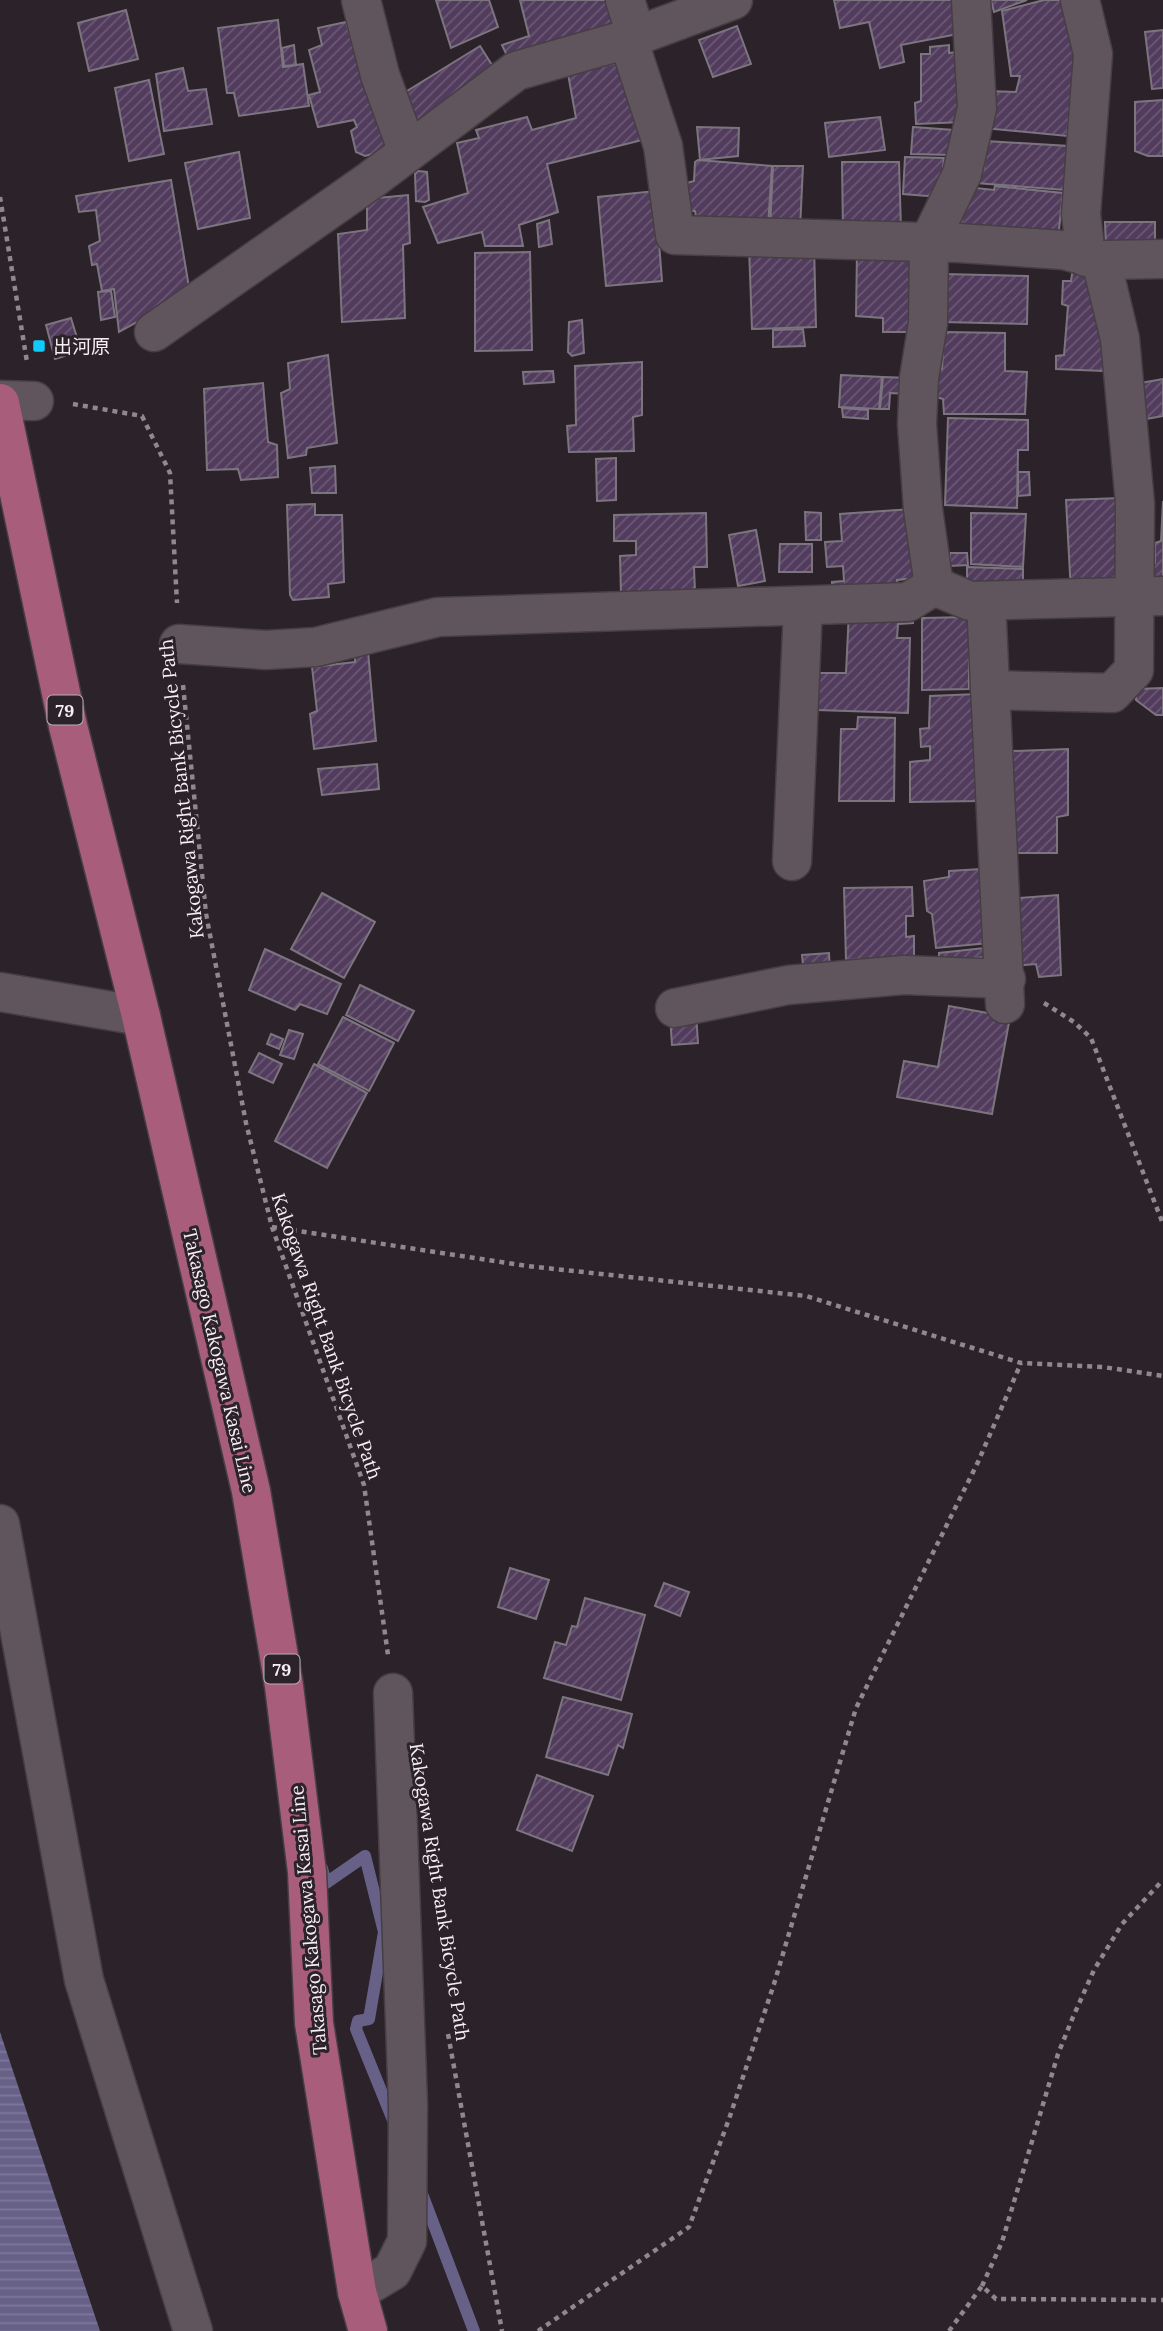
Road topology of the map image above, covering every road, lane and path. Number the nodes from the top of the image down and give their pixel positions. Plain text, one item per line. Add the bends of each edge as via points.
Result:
1 (361, 0) edge
2 (733, 0) edge
3 (971, 0) edge
4 (1080, 0) edge
5 (630, 25) edge
6 (408, 152) junction
7 (0, 197) edge
8 (929, 242) junction
9 (1094, 258) junction
10 (1163, 259) edge
11 (155, 332) dead end
12 (11, 401) edge
13 (933, 586) junction
14 (1149, 596) edge
15 (986, 601) junction
16 (803, 607) junction
17 (179, 644) junction
18 (990, 690) junction
19 (792, 861) dead end
20 (0, 992) edge
21 (1005, 992) junction
22 (675, 1007) dead end
23 (141, 1016) junction
24 (1163, 1223) edge
25 (272, 1227) junction
26 (1021, 1363) junction
27 (1163, 1376) edge
28 (0, 1524) edge
29 (393, 1693) joint
30 (1163, 1881) edge
31 (447, 2025) dead end
32 (982, 2286) junction
33 (357, 2292) junction
34 (1163, 2300) edge
35 (193, 2331) edge
36 (368, 2331) edge
37 (502, 2331) edge
38 (538, 2331) edge
39 (949, 2331) edge

1 - 6 street via 380,75
2 - 5 street
3 - 8 street via 977,108 962,174
4 - 9 street via 1094,54 1081,214
5 - 6 street via 516,72
5 - 8 street via 663,146 675,235
6 - 11 street
7 - 12 path
8 - 9 street via 1063,250
8 - 13 street via 928,323 917,424
9 - 10 street
9 - 14 street via 1120,340 1135,504
12 - 17 path, Kakogawa Right Bank Bicycle Path via 97,406 142,416 170,474
12 - 23 main road, Takasago Kakogawa Kasai Line / 79 via 68,726
13 - 15 street via 970,601
13 - 16 street via 908,602
14 - 15 street
14 - 18 street via 1135,670 1112,693
15 - 18 street
16 - 17 street via 438,617 316,647 266,650
16 - 19 street
17 - 25 path, Kakogawa Right Bank Bicycle Path via 206,914 246,1123
18 - 21 street
20 - 23 street
21 - 22 street via 904,975 788,985
21 - 24 path via 1074,1022 1091,1038
23 - 33 main road, Takasago Kakogawa Kasai Line / 79 via 251,1491 275,1622 307,1872 314,2023
25 - 26 path via 527,1266 806,1296
25 - 29 path, Kakogawa Right Bank Bicycle Path via 364,1485
26 - 27 path
26 - 38 path via 978,1462 856,1708 774,1984 689,2227
28 - 35 street via 84,1980
29 - 33 street via 408,2105 407,2241 391,2270
30 - 32 path via 1122,1924 1094,1970 1058,2054 1002,2242
31 - 37 path, Kakogawa Right Bank Bicycle Path
32 - 34 path via 996,2299
32 - 39 path
33 - 36 main road, Takasago Kakogawa Kasai Line / 79

